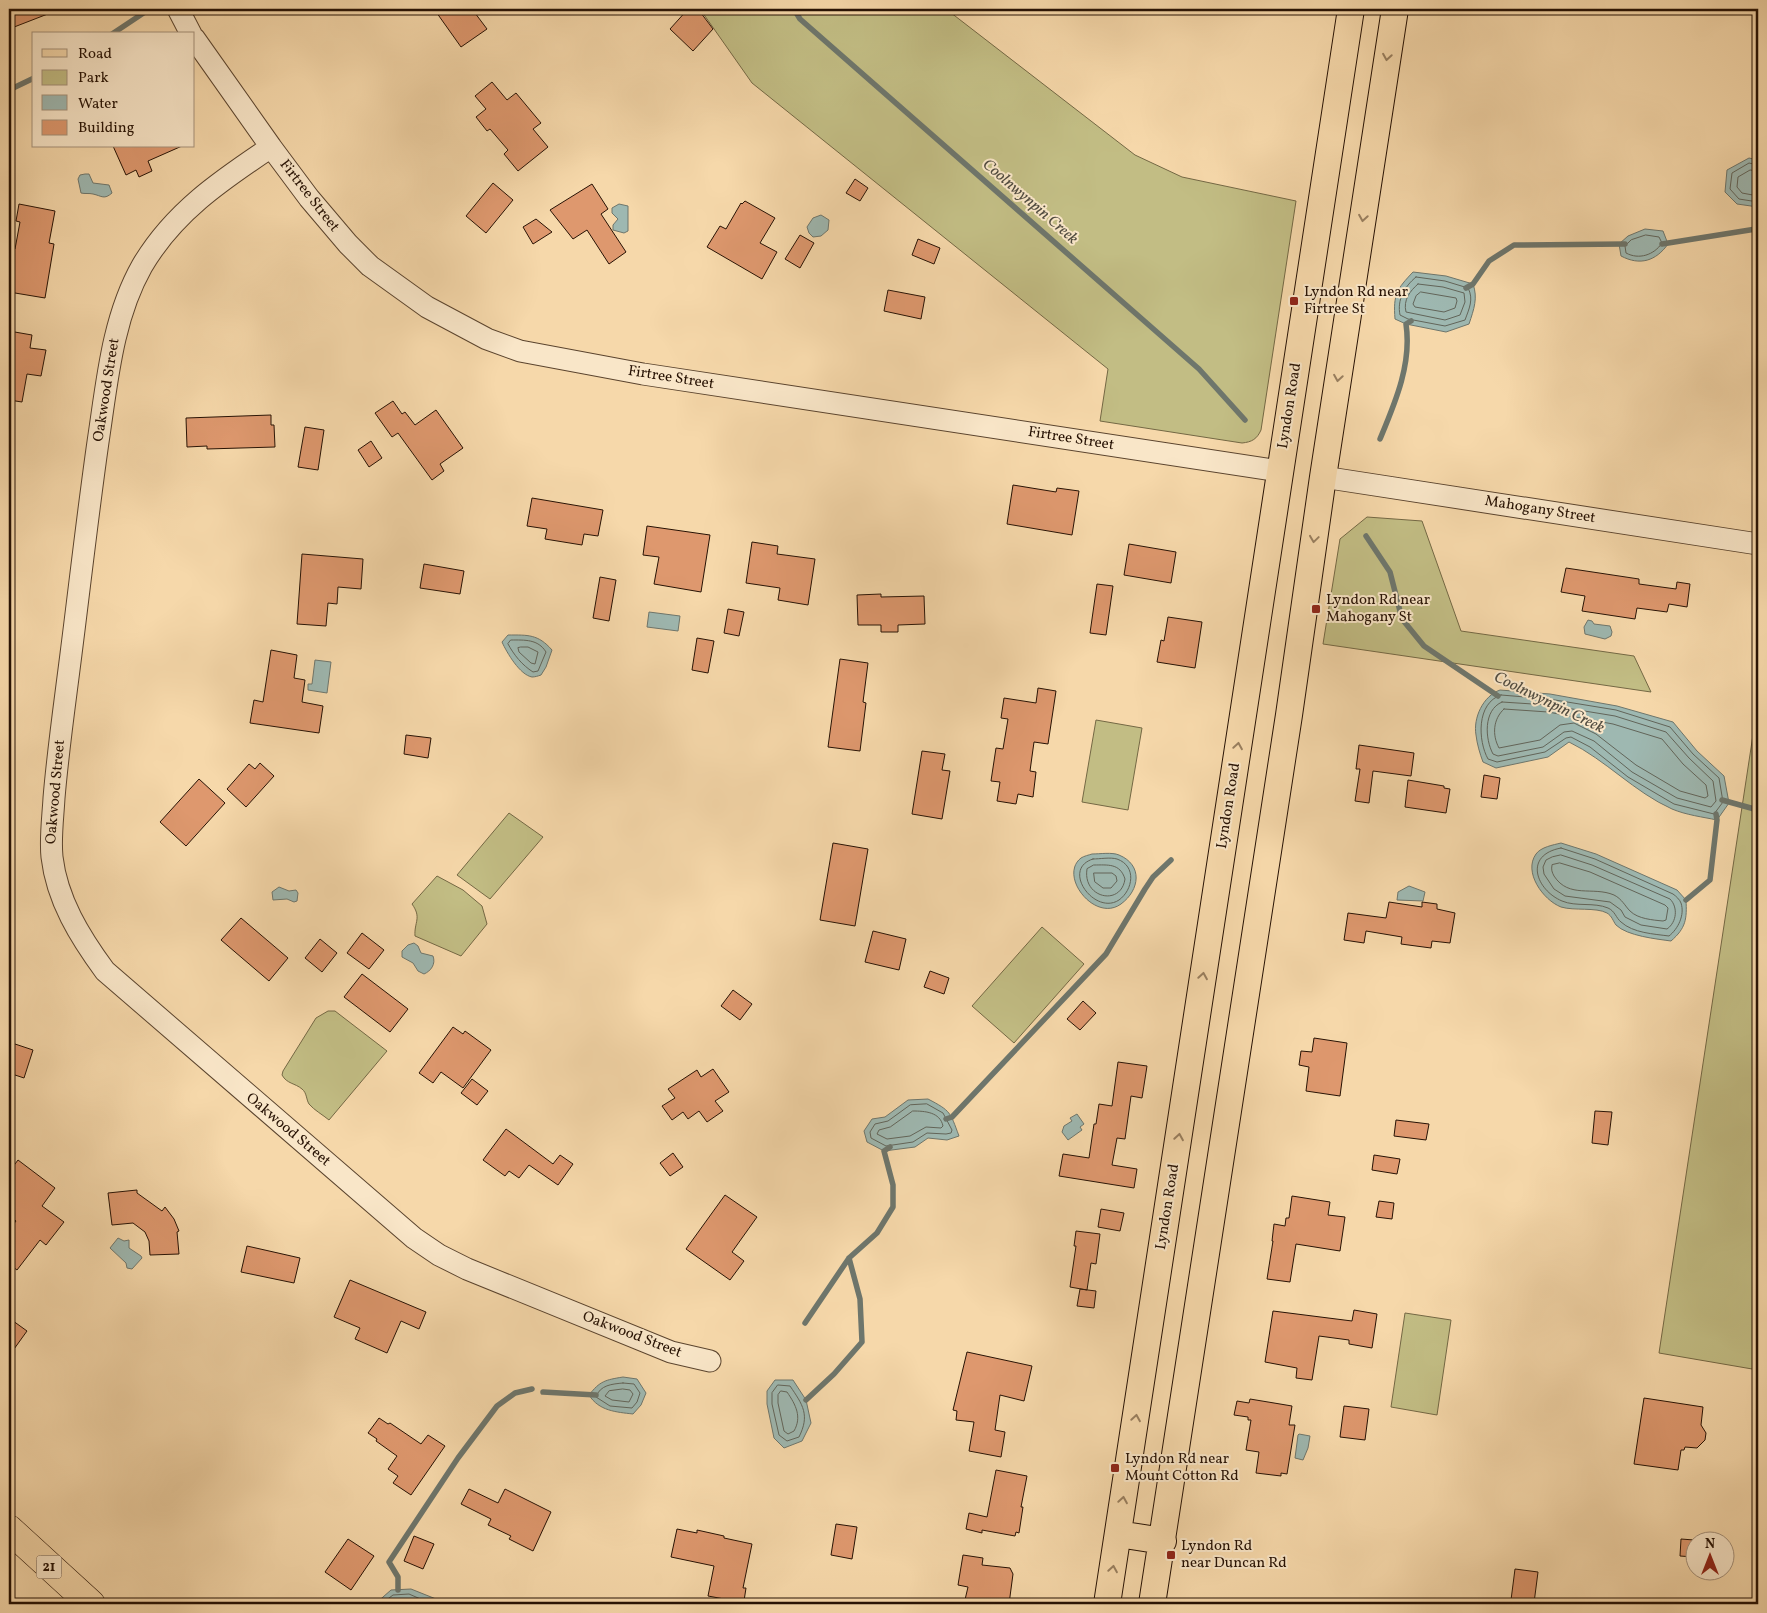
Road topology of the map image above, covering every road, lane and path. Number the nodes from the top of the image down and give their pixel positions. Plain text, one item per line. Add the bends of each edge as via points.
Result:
1 (178, 9) edge
2 (1350, 9) edge
3 (1395, 9) edge
4 (190, 32) edge
5 (195, 39) edge
6 (271, 147) junction
7 (1280, 471) junction
8 (1323, 477) junction
9 (1758, 544) edge
10 (710, 1361) dead end
11 (9, 1528) edge
12 (1118, 1534) junction
13 (1163, 1541) junction
14 (91, 1604) edge
15 (1107, 1604) edge
16 (1152, 1604) edge

1 - 4 street
2 - 7 main road, Lyndon Road
3 -> 8 main road
5 - 6 street, Firtree Street
6 - 7 street, Firtree Street via 330,224 370,266 426,307 487,339 520,351 643,374
6 - 10 street, Oakwood Street via 190,206 162,235 125,302 115,338 94,474 58,762 52,855 61,893 86,945 105,971 414,1238 439,1255 484,1275 671,1352
7 - 8 main road
12 -> 7 main road, Lyndon Road
8 - 9 street, Mahogany Street
8 -> 13 main road
11 - 14 highway, 21
12 - 13 main road
15 -> 12 main road, Lyndon Road
13 - 16 main road

